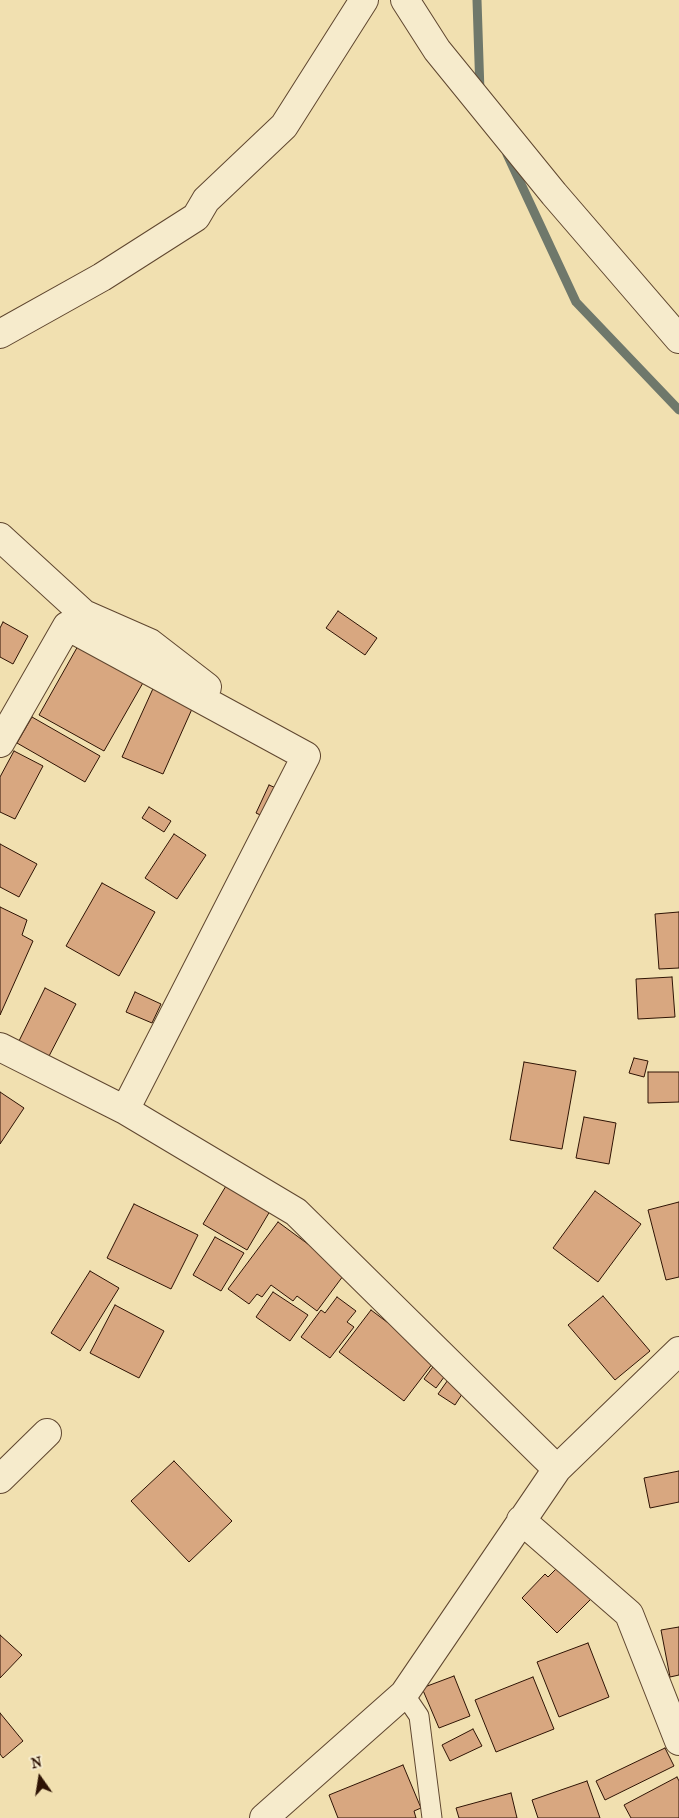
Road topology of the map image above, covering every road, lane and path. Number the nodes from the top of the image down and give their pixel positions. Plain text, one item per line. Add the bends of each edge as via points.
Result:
1 (364, 0) edge
2 (405, 0) edge
3 (0, 334) edge
4 (679, 339) edge
5 (0, 537) edge
6 (222, 710) junction
7 (0, 743) edge
8 (0, 1047) edge
9 (125, 1110) junction
10 (679, 1351) edge
11 (47, 1433) dead end
12 (557, 1469) junction
13 (0, 1479) edge
14 (521, 1520) junction
15 (404, 1694) junction
16 (679, 1740) edge
17 (264, 1818) edge
18 (432, 1818) edge

1 - 3 street via 284,126 206,200 196,217 102,277
2 - 4 street via 438,50 548,187
5 - 6 street via 84,614 150,642 226,701
6 - 7 street via 67,626
6 - 9 street via 306,756
8 - 9 street
9 - 12 street via 296,1212
10 - 12 street
11 - 13 street
12 - 14 street
14 - 15 street
14 - 16 street via 629,1614
15 - 17 street
15 - 18 lane via 419,1716

